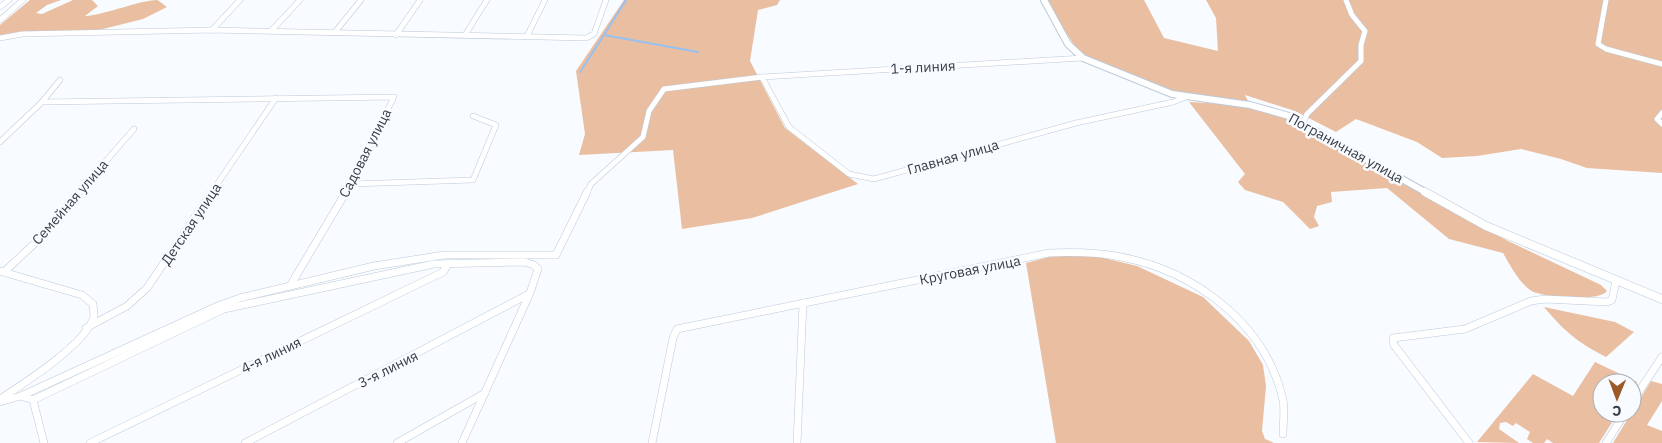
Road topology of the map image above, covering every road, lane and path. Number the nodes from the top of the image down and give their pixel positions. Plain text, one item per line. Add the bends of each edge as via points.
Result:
1 (9, 0) edge
2 (23, 0) edge
3 (240, 0) edge
4 (300, 0) edge
5 (361, 0) edge
6 (420, 0) edge
7 (486, 0) edge
8 (545, 0) edge
9 (606, 0) edge
10 (1044, 0) edge
11 (1346, 0) edge
12 (1606, 0) edge
13 (0, 8) edge
14 (0, 20) edge
15 (212, 30) junction
16 (271, 31) junction
17 (335, 32) junction
18 (396, 35) junction
19 (465, 35) junction
20 (528, 36) junction
21 (0, 38) edge
22 (1083, 58) junction
23 (1662, 64) edge
24 (762, 77) junction
25 (60, 80) dead end
26 (1186, 97) junction
27 (276, 98) junction
28 (42, 102) junction
29 (1662, 112) edge
30 (473, 116) dead end
31 (1303, 123) junction
32 (1662, 124) edge
33 (134, 129) dead end
34 (0, 142) edge
35 (351, 184) junction
36 (449, 263) junction
37 (2, 272) edge
38 (1616, 281) junction
39 (290, 286) junction
40 (530, 294) junction
41 (1662, 299) edge
42 (803, 303) junction
43 (86, 328) junction
44 (1662, 357) edge
45 (1642, 387) edge
46 (486, 393) junction
47 (22, 396) junction
48 (0, 400) edge
49 (33, 400) junction
50 (1619, 423) edge
51 (1283, 434) dead end
52 (44, 443) edge
53 (90, 443) edge
54 (245, 443) edge
55 (397, 443) edge
56 (462, 443) edge
57 (652, 443) edge
58 (797, 443) edge
59 (1469, 443) edge
60 (1606, 443) edge

1 - 13 street
2 - 14 street
3 - 15 street
4 - 16 street
5 - 17 street
6 - 18 street
7 - 19 street
8 - 20 street
9 - 20 street via 592,36
10 - 22 street, Пограничная улица via 1068,44
11 - 31 street via 1352,15 1366,31 1361,45 1361,61 1307,114
12 - 23 street via 1598,44
15 - 16 street
15 - 21 street via 22,34
16 - 17 street
17 - 18 street
18 - 19 street
19 - 20 street
22 - 24 street, 1-я линия
22 - 26 street, Пограничная улица
24 - 26 street, Главная улица via 789,127 850,174 874,179 1076,123
24 - 39 street, 1-я линия via 664,90 646,115 643,138 591,184 556,254 444,255 374,266
25 - 28 street
26 - 31 street, Пограничная улица via 1250,105
27 - 28 street, Садовая улица
27 - 35 street, Садовая улица via 394,97
27 - 43 street, Детская улица via 147,288 127,306
28 - 34 street
29 - 32 street via 1657,119
30 - 35 street via 496,125 473,180
31 - 38 street, Пограничная улица via 1486,226
33 - 37 street, Семейная улица via 34,244
35 - 39 street, Садовая улица
36 - 40 street via 525,262 534,265 538,268
36 - 49 street via 224,310
36 - 53 street, 4-я линия via 443,272
37 - 43 street via 88,298 94,304 95,312
38 - 41 street, Пограничная улица
38 - 59 street via 1614,296 1607,302 1531,301 1473,326 1393,338 1394,345
39 - 47 street via 220,305
40 - 46 street
40 - 54 street, 3-я линия
42 - 51 street, Круговая улица via 1049,253 1079,251 1133,259 1183,278 1237,316 1262,349 1279,385 1284,415
42 - 57 street, Круговая улица via 677,329
42 - 58 street
43 - 48 street via 65,353
44 - 45 street
46 - 55 street
46 - 56 street
47 - 48 street
47 - 49 street
49 - 52 street
50 - 60 street

